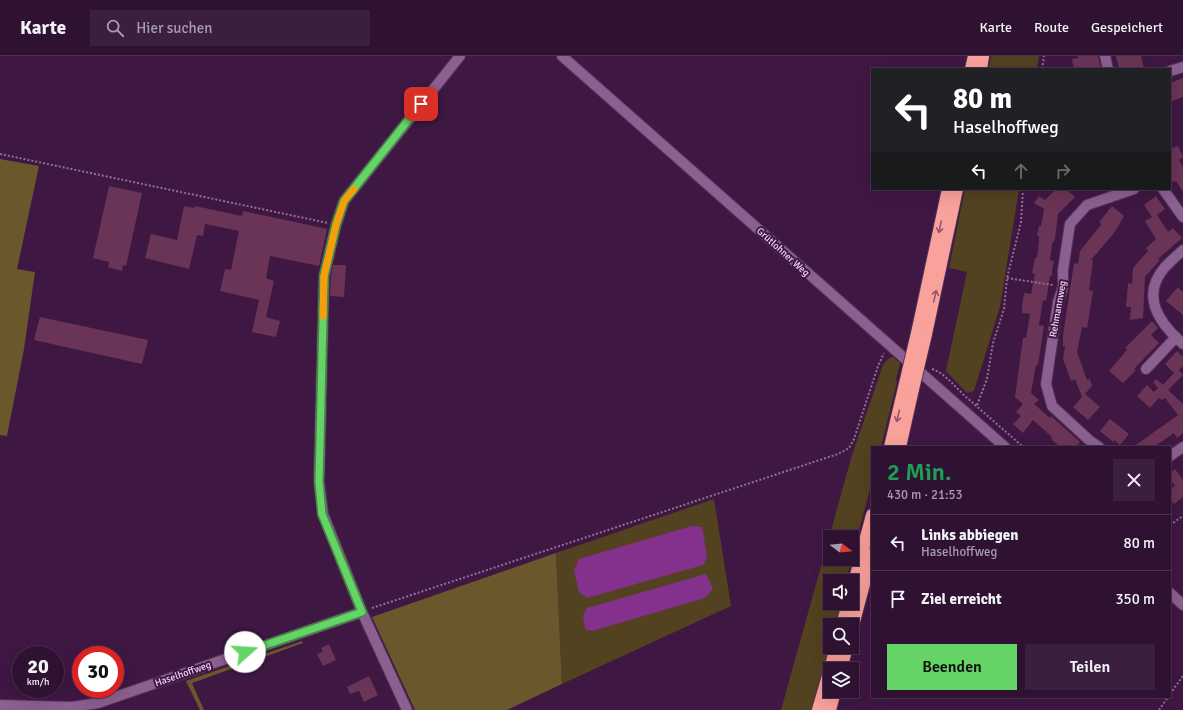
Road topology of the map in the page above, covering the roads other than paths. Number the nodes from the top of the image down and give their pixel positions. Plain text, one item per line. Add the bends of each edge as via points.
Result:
1 (460, 56) edge
2 (562, 56) edge
3 (974, 56) edge
4 (983, 56) edge
5 (1105, 56) edge
6 (1183, 67) edge
7 (972, 68) edge
8 (981, 68) edge
9 (1108, 68) edge
10 (1171, 70) edge
11 (948, 190) edge
12 (957, 190) edge
13 (1131, 190) edge
14 (1164, 190) edge
15 (1183, 217) edge
16 (1183, 250) edge
17 (922, 332) junction
18 (1179, 340) edge
19 (1146, 369) dead end
20 (909, 387) junction
21 (890, 446) edge
22 (900, 446) edge
23 (1004, 446) edge
24 (1098, 446) edge
25 (1183, 446) edge
26 (1171, 455) edge
27 (871, 519) edge
28 (871, 558) edge
29 (856, 574) edge
30 (1171, 594) edge
31 (1183, 605) edge
32 (362, 612) junction
33 (855, 618) edge
34 (823, 695) edge
35 (833, 698) edge
36 (0, 705) edge
37 (407, 710) edge
38 (819, 710) edge
39 (830, 710) edge

1 - 32 street via 344,201 324,276 319,482 322,514
2 - 23 street, Grütlohner Weg
3 - 7 highway
4 - 8 highway
5 - 9 street
6 - 10 street
11 -> 17 highway
17 -> 12 highway
13 - 24 street, Rehmannweg via 1087,205 1070,224 1063,287 1058,302 1046,384 1052,406
14 - 15 street
16 - 18 street via 1157,279 1153,294 1154,307 1160,319
17 - 20 highway, bridge
18 - 19 street
20 -> 21 highway
20 - 22 highway
25 - 26 street
27 - 29 highway
28 - 33 highway
30 - 31 street
32 - 36 street, Haselhoffweg via 98,703 72,708
32 - 37 street
34 - 38 highway
35 - 39 highway

